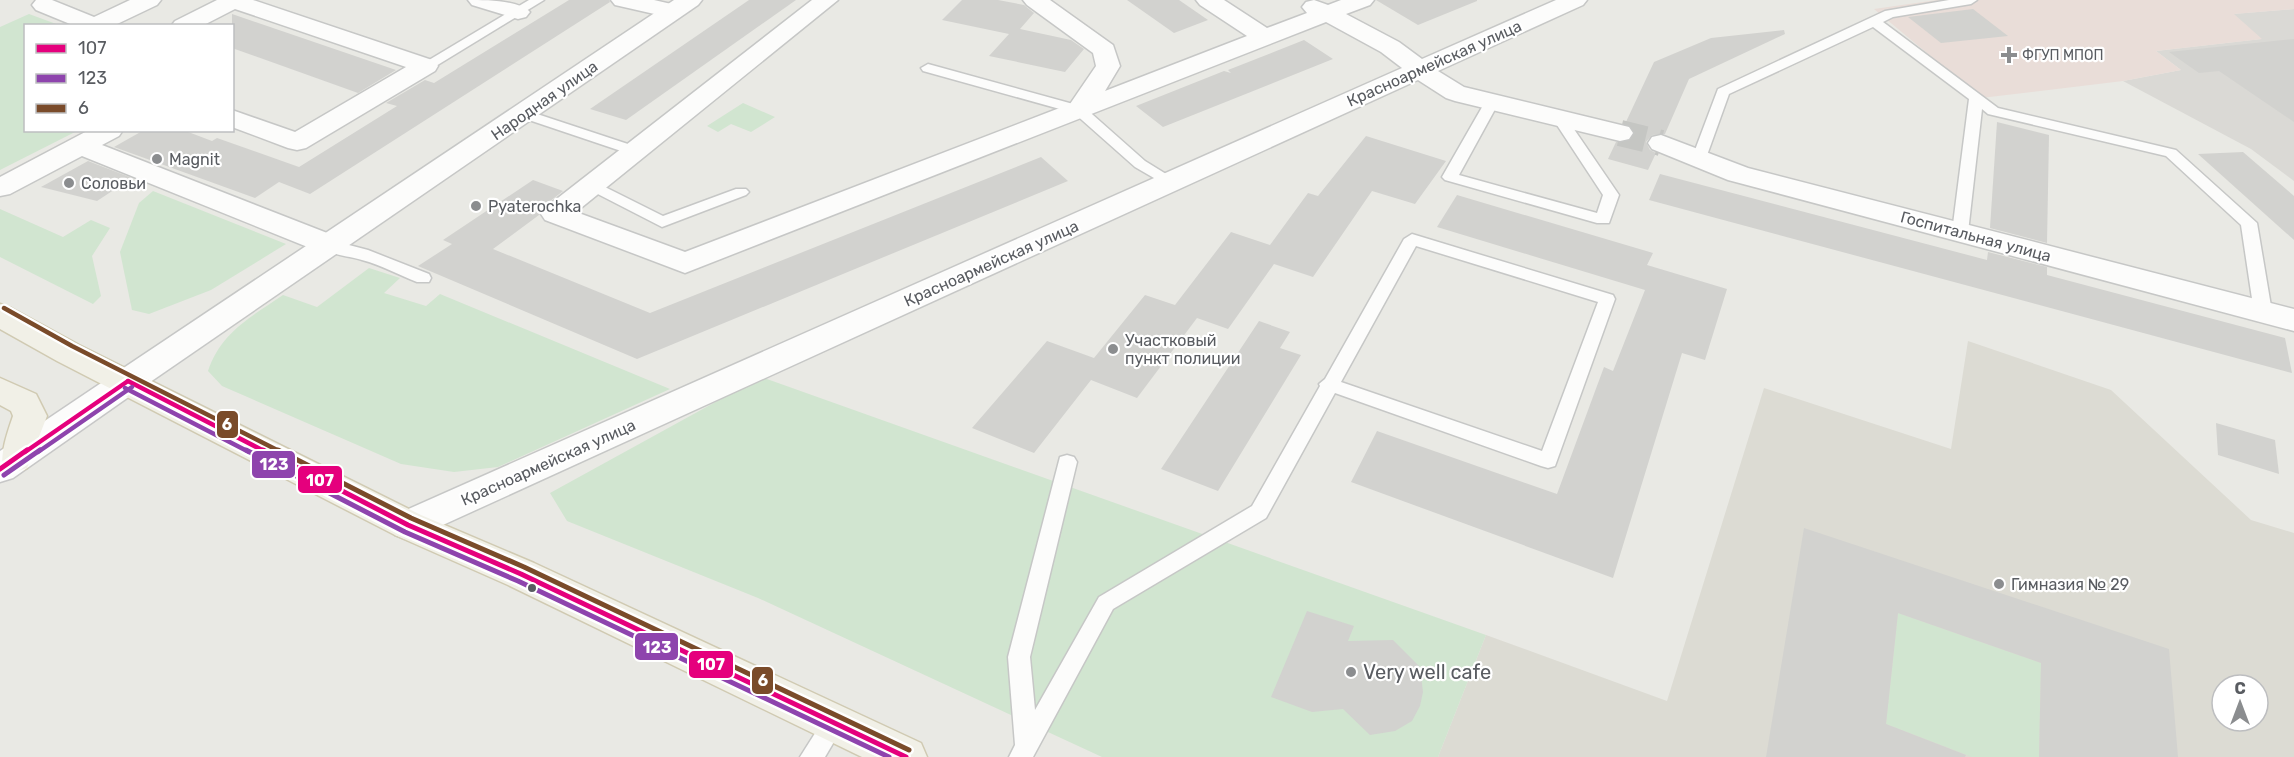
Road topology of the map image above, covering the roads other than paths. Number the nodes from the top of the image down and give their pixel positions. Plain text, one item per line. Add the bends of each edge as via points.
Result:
1 (55, 0) edge
2 (149, 0) edge
3 (234, 0) edge
4 (480, 0) edge
5 (622, 0) edge
6 (826, 0) edge
7 (1035, 0) edge
8 (1208, 0) edge
9 (1300, 0) edge
10 (1362, 0) edge
11 (1575, 0) edge
12 (1971, 0) edge
13 (528, 6) edge
14 (681, 6) edge
15 (1327, 13) junction
16 (1874, 21) junction
17 (93, 24) edge
18 (98, 24) edge
19 (187, 24) edge
20 (1265, 38) junction
21 (426, 66) junction
22 (928, 68) dead end
23 (1421, 69) junction
24 (1976, 99) junction
25 (1492, 102) junction
26 (1079, 110) junction
27 (525, 114) junction
28 (234, 119) edge
29 (1560, 119) junction
30 (107, 132) edge
31 (1620, 133) tunnel mouth
32 (1661, 143) tunnel mouth
33 (82, 146) junction
34 (635, 151) junction
35 (1699, 158) junction
36 (1171, 182) junction
37 (593, 186) junction
38 (0, 188) edge
39 (741, 192) dead end
40 (1960, 232) junction
41 (330, 245) junction
42 (423, 278) dead end
43 (2263, 312) junction
44 (0, 315) edge
45 (2294, 320) edge
46 (128, 381) junction
47 (1328, 384) junction
48 (0, 390) edge
49 (1067, 462) dead end
50 (7, 464) edge
51 (408, 525) junction
52 (834, 723) junction
53 (1024, 751) edge
54 (812, 757) edge
55 (906, 757) edge

1 - 17 street via 44,5
2 - 18 street
3 - 19 street
3 - 21 street
4 - 13 street
5 - 14 street
6 - 34 street
7 - 26 street via 1104,50 1108,66
8 - 20 street
9 - 15 street
10 - 15 street
11 - 23 street, Красноармейская улица
12 - 16 lane via 1890,14
13 - 21 lane
14 - 27 street, Народная улица
15 - 20 street
15 - 23 street
16 - 24 lane
16 - 35 lane via 1723,92
20 - 26 street
21 - 28 street via 297,142
22 - 26 lane
23 - 25 street via 1455,93
23 - 36 street, Красноармейская улица
24 - 40 lane
24 - 43 lane via 1993,111 2171,153 2249,223
25 - 29 street
25 - 29 lane via 1450,177 1603,220 1611,195
26 - 36 lane via 1140,164
26 - 37 street via 685,263 555,214
27 - 34 lane
27 - 41 street, Народная улица
29 - 31 street
30 - 33 street
32 - 35 street, Госпитальная улица
33 - 38 street
33 - 41 street
34 - 37 street
35 - 40 street, Госпитальная улица via 1738,174
36 - 51 street, Красноармейская улица
37 - 39 lane via 662,222
40 - 43 street, Госпитальная улица
41 - 42 lane
41 - 46 street, Народная улица
43 - 45 street, Госпитальная улица
44 - 46 main road
46 - 50 street, Народная улица
46 - 51 main road
47 - 47 lane via 1548,461 1607,299 1412,239
47 - 53 lane via 1259,512 1106,603
48 - 50 main road via 24,404 30,416
49 - 53 lane via 1019,657
51 - 52 main road via 521,574
52 - 54 lane
52 - 55 main road

